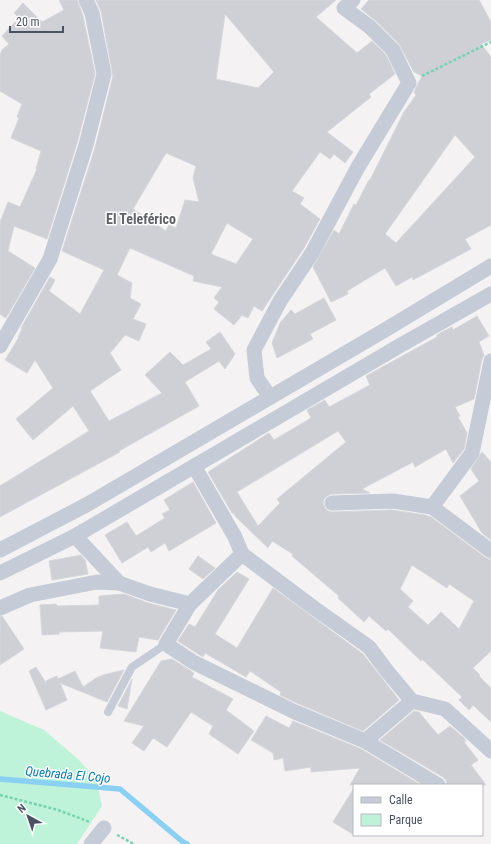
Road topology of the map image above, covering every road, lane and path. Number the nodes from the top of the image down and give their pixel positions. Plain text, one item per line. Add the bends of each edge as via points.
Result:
1 (86, 0) edge
2 (344, 3) edge
3 (491, 42) edge
4 (409, 83) junction
5 (491, 266) edge
6 (490, 300) edge
7 (0, 346) edge
8 (491, 361) edge
9 (270, 397) junction
10 (194, 466) junction
11 (332, 503) dead end
12 (432, 507) junction
13 (75, 536) junction
14 (0, 550) edge
15 (491, 550) edge
16 (242, 554) junction
17 (0, 573) edge
18 (119, 583) junction
19 (190, 604) junction
20 (0, 608) edge
21 (166, 644) junction
22 (412, 701) junction
23 (108, 712) dead end
24 (365, 741) junction
25 (491, 751) edge
26 (436, 784) edge
27 (0, 795) edge
28 (104, 828) junction
29 (91, 844) edge
30 (134, 844) edge

1 - 7 street via 92,13 104,74 50,259
2 - 4 street via 393,50
3 - 4 path
4 - 9 street via 358,167 312,253 280,301 254,350 257,378
5 - 9 street
6 - 10 street via 401,345
8 - 12 street via 472,453
9 - 14 street via 88,504
10 - 13 street
10 - 16 street
11 - 12 street via 393,500
12 - 15 street
13 - 17 street
13 - 18 street
16 - 19 street
16 - 22 street via 369,647
18 - 19 street
18 - 20 street via 97,582 30,595
19 - 21 street
21 - 23 lane via 132,667
21 - 24 street via 193,662 295,712
22 - 24 street
22 - 25 street via 445,709
24 - 26 street
27 - 28 path via 58,810
28 - 29 street
28 - 30 path

